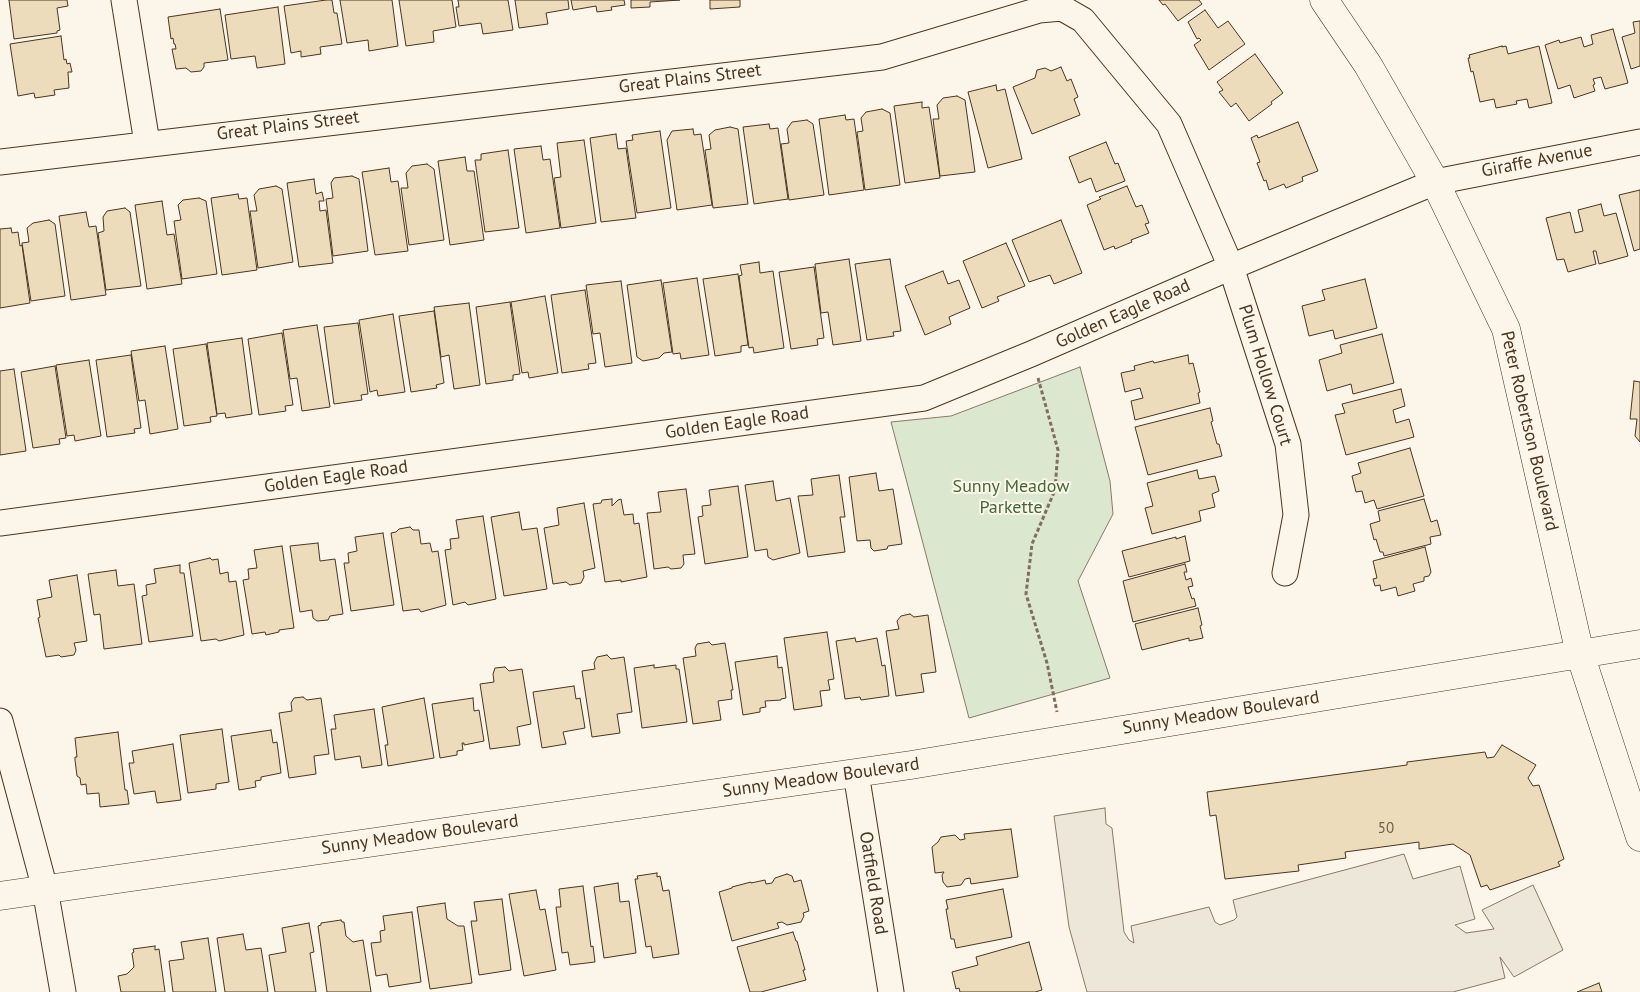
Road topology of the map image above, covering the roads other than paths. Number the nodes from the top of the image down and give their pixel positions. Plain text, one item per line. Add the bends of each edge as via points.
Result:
1 (124, 0) edge
2 (1324, 0) edge
3 (1640, 142) edge
4 (147, 143) junction
5 (0, 162) edge
6 (1435, 182) junction
7 (1231, 267) junction
8 (0, 523) edge
9 (1285, 573) dead end
10 (1640, 644) edge
11 (1580, 654) junction
12 (0, 722) edge
13 (856, 773) junction
14 (1640, 836) edge
15 (45, 889) junction
16 (0, 896) edge
17 (63, 992) edge
18 (891, 992) edge

1 - 4 street
2 - 6 street, Peter Robertson Boulevard via 1368,66
3 - 6 street, Giraffe Avenue
4 - 5 street, Great Plains Street
4 - 7 street, Great Plains Street via 882,57 1039,10 1062,8 1084,20 1168,124
6 - 7 street, Golden Eagle Road
6 - 11 street, Peter Robertson Boulevard via 1506,329
7 - 8 street, Golden Eagle Road via 924,398
7 - 9 street, Plum Hollow Court via 1288,444 1296,515
10 - 11 street, Sunny Meadow Boulevard
11 - 13 street, Sunny Meadow Boulevard
11 - 14 street, Peter Robertson Boulevard
12 - 15 street
13 - 15 street, Sunny Meadow Boulevard
13 - 18 street, Oatfield Road
15 - 16 street, Sunny Meadow Boulevard
15 - 17 street

